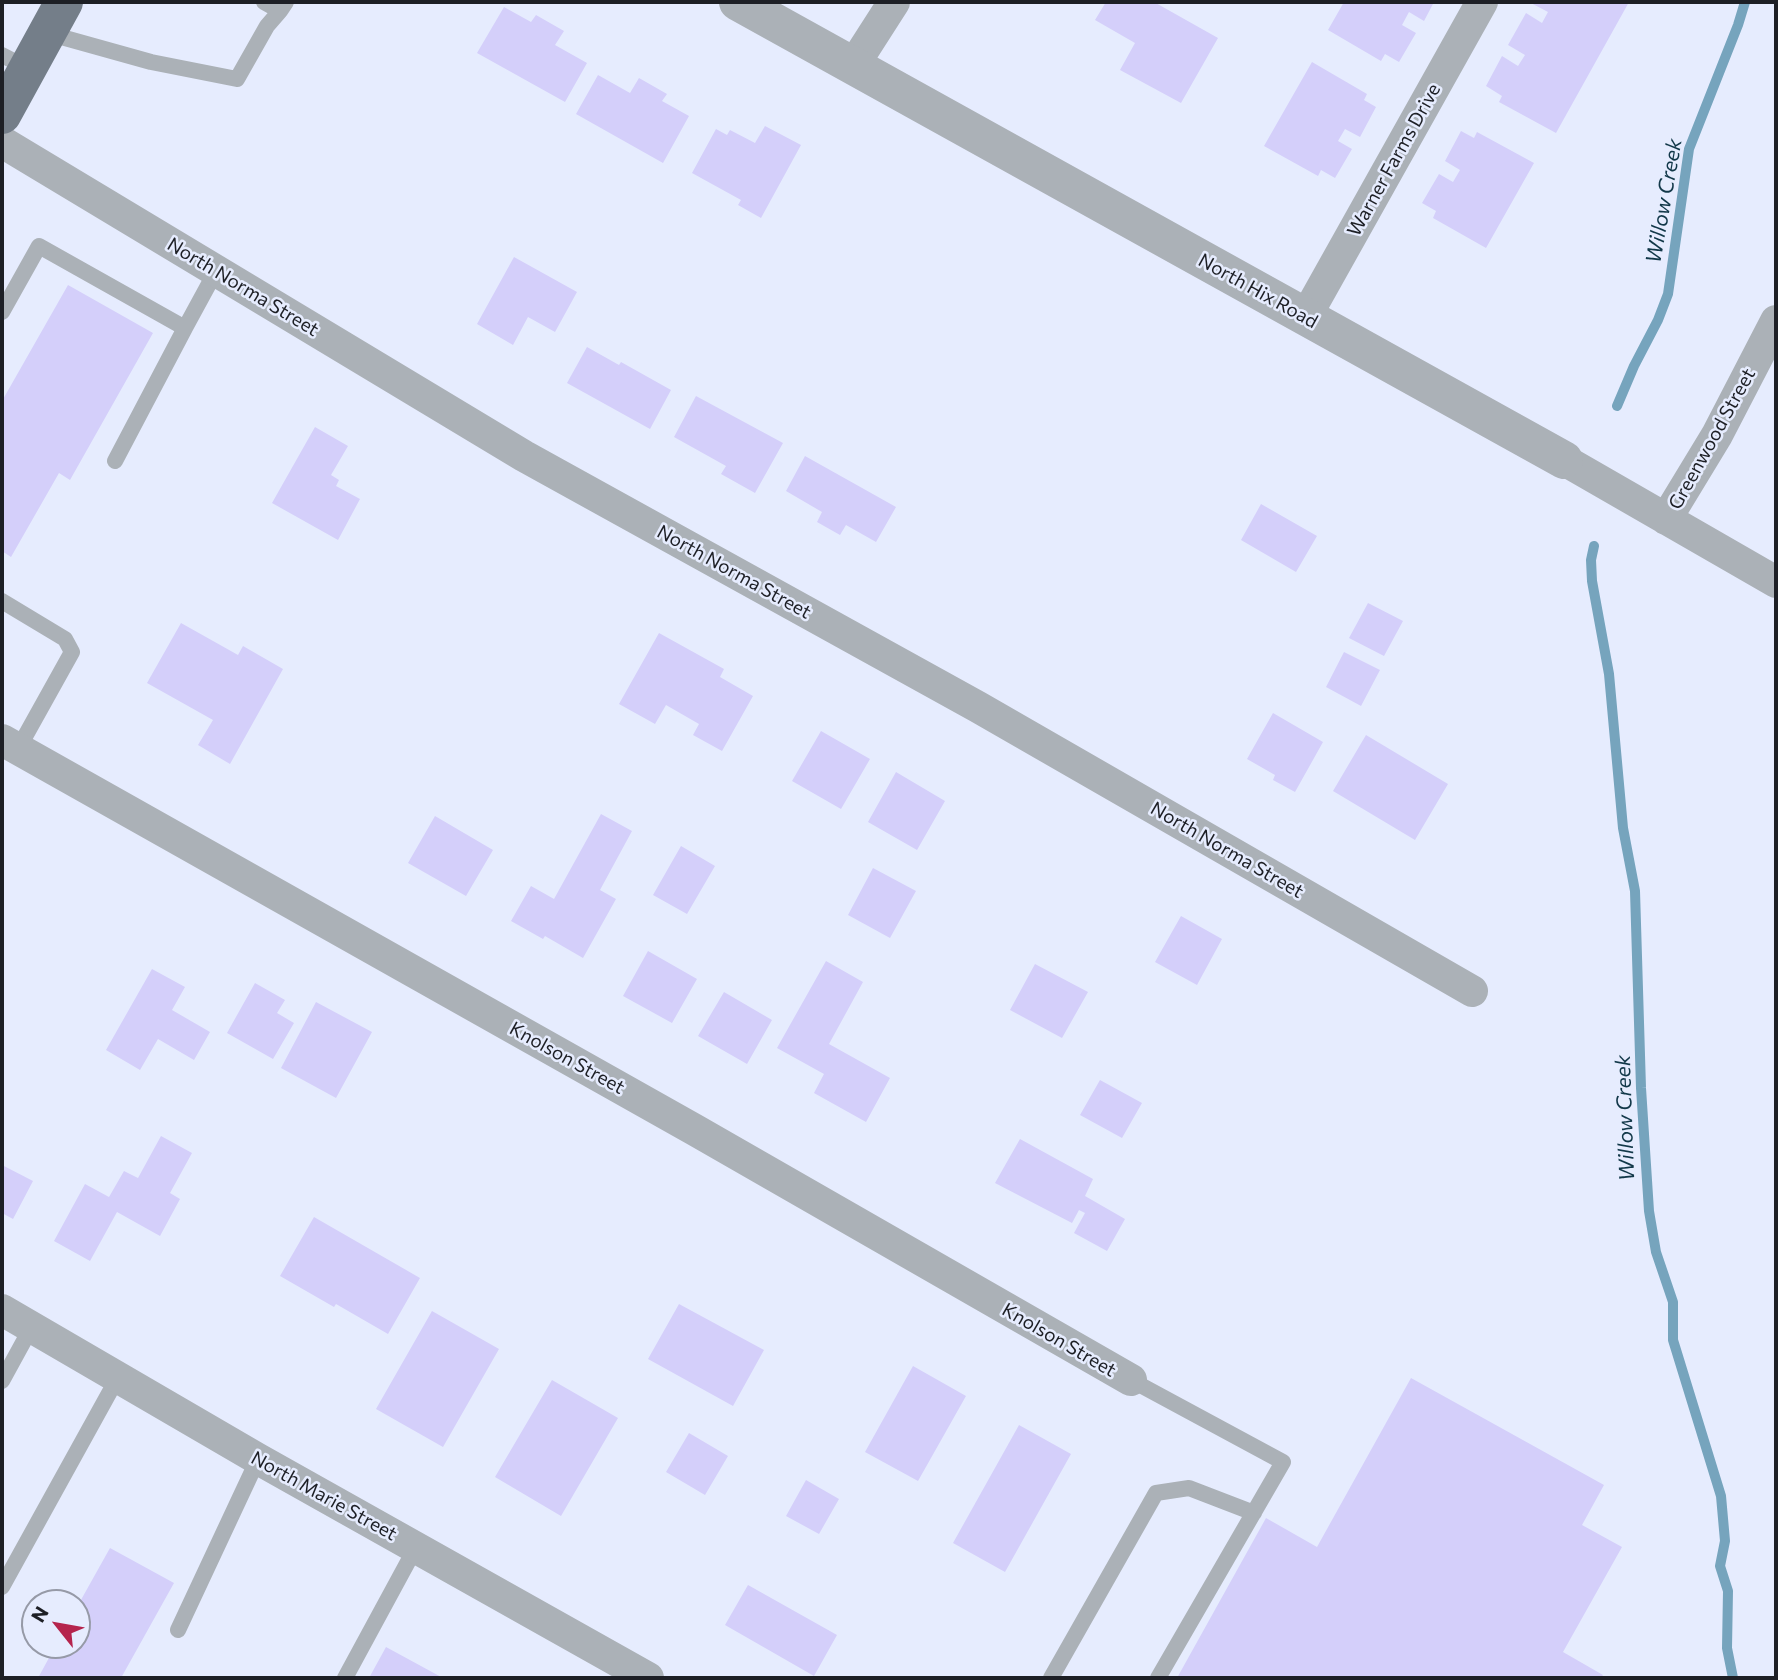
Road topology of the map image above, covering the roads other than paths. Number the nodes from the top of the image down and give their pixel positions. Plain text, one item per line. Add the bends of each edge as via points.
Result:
1 (264, 2) edge
2 (738, 2) edge
3 (894, 2) edge
4 (1482, 2) edge
5 (283, 7) edge
6 (55, 17) edge
7 (15, 62) edge
8 (853, 66) junction
9 (2, 115) edge
10 (2, 142) edge
11 (216, 271) junction
12 (2, 313) edge
13 (1305, 318) junction
14 (1776, 321) edge
15 (185, 328) junction
16 (1564, 460) joint
17 (115, 461) dead end
18 (1666, 519) junction
19 (1776, 582) edge
20 (2, 601) edge
21 (10, 744) edge
22 (1472, 992) dead end
23 (2, 1310) edge
24 (31, 1328) junction
25 (118, 1377) junction
26 (1130, 1380) joint
27 (2, 1381) edge
28 (258, 1459) junction
29 (1254, 1513) junction
30 (416, 1547) junction
31 (2, 1587) edge
32 (178, 1630) dead end
33 (345, 1678) edge
34 (648, 1678) edge
35 (1051, 1678) edge
36 (1158, 1678) edge

1 - 5 lane
2 - 8 street, North Hix Road
3 - 8 street
4 - 13 street, Warner Farms Drive
5 - 6 lane via 237,79 151,62
6 - 7 main road
7 - 9 main road
8 - 13 street, North Hix Road
10 - 11 street, North Norma Street
11 - 15 lane
11 - 22 street, North Norma Street via 524,456 978,707
12 - 15 lane via 39,246
13 - 16 street, North Hix Road
14 - 18 street, Greenwood Street via 1717,435
15 - 17 lane
16 - 18 street, North Hix Road
18 - 19 street, North Hix Road
20 - 21 lane via 65,639 72,652
21 - 26 street, Knolson Street
23 - 24 street, North Marie Street
24 - 25 street, North Marie Street
24 - 27 lane
25 - 28 street, North Marie Street
25 - 31 lane
26 - 29 lane via 1283,1462
28 - 30 street, North Marie Street
28 - 32 lane
29 - 35 lane via 1189,1488 1156,1493
29 - 36 lane
30 - 33 lane
30 - 34 street, North Marie Street

